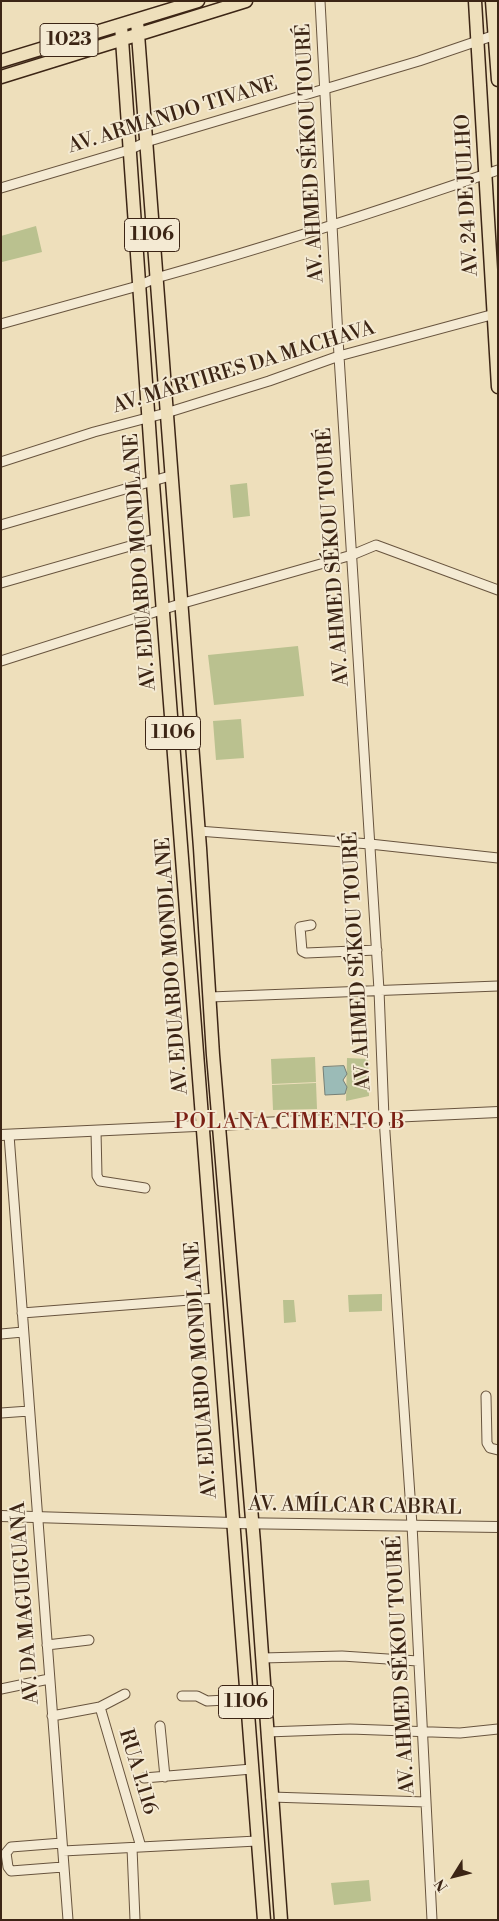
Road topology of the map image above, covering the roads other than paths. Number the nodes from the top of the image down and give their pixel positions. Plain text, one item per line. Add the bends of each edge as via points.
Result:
1 (246, 1) edge
2 (320, 1) edge
3 (475, 1) edge
4 (492, 1) edge
5 (193, 2) edge
6 (195, 17) junction
7 (137, 21) junction
8 (121, 25) junction
9 (138, 35) junction
10 (496, 35) edge
11 (122, 39) junction
12 (478, 41) junction
13 (1, 60) edge
14 (1, 76) edge
15 (498, 80) edge
16 (325, 88) junction
17 (146, 142) junction
18 (129, 150) junction
19 (492, 172) edge
20 (1, 188) edge
21 (332, 223) junction
22 (156, 278) junction
23 (138, 286) junction
24 (495, 313) edge
25 (1, 324) edge
26 (339, 356) junction
27 (498, 387) edge
28 (166, 413) junction
29 (149, 418) junction
30 (1, 462) edge
31 (170, 476) junction
32 (153, 482) junction
33 (1, 524) edge
34 (158, 538) junction
35 (352, 555) junction
36 (1, 583) edge
37 (498, 590) edge
38 (180, 604) junction
39 (164, 609) junction
40 (1, 660) edge
41 (198, 831) junction
42 (370, 844) junction
43 (498, 858) edge
44 (311, 925) dead end
45 (377, 950) junction
46 (498, 986) edge
47 (379, 990) junction
48 (210, 997) junction
49 (498, 1112) edge
50 (384, 1118) junction
51 (219, 1124) junction
52 (204, 1126) junction
53 (96, 1131) junction
54 (5, 1135) edge
55 (145, 1188) dead end
56 (216, 1298) junction
57 (22, 1312) junction
58 (23, 1332) junction
59 (1, 1334) edge
60 (486, 1396) dead end
61 (29, 1411) junction
62 (1, 1413) edge
63 (498, 1450) edge
64 (1, 1516) edge
65 (38, 1516) junction
66 (252, 1522) junction
67 (232, 1523) junction
68 (412, 1525) junction
69 (498, 1527) edge
70 (89, 1640) dead end
71 (47, 1645) junction
72 (262, 1658) junction
73 (418, 1660) junction
74 (49, 1679) junction
75 (1, 1689) edge
76 (125, 1694) dead end
77 (182, 1696) dead end
78 (246, 1699) junction
79 (100, 1708) junction
80 (52, 1716) junction
81 (160, 1726) dead end
82 (498, 1729) edge
83 (268, 1732) junction
84 (422, 1733) junction
85 (252, 1769) junction
86 (165, 1777) junction
87 (144, 1778) dead end
88 (271, 1797) junction
89 (426, 1802) junction
90 (257, 1841) junction
91 (62, 1847) junction
92 (137, 1848) junction
93 (63, 1867) junction
94 (68, 1920) edge
95 (135, 1920) edge
96 (264, 1920) edge
97 (281, 1920) edge
98 (432, 1920) edge

1 - 6 main road, 1023
2 - 16 street, AV. AHMED SÉKOU TOURÉ
3 - 12 main road, AV. 24 DE JULHO
4 - 10 main road
5 - 6 street
5 - 7 main road, 1023
6 - 9 main road, 1023
7 - 8 main road, 1023
7 - 9 main road, AV. EDUARDO MONDLANE / 1106
8 - 11 main road, AV. EDUARDO MONDLANE
8 - 13 main road, 1023
9 - 11 main road, 1023
9 - 17 main road, AV. EDUARDO MONDLANE / 1106
10 - 12 street, AV. ARMANDO TIVANE
10 - 15 main road
11 - 14 main road, 1023
11 - 18 main road, AV. EDUARDO MONDLANE / 1106
12 - 16 street, AV. ARMANDO TIVANE
12 - 19 main road, AV. 24 DE JULHO
16 - 17 street, AV. ARMANDO TIVANE
16 - 21 street, AV. AHMED SÉKOU TOURÉ
17 - 18 street, AV. ARMANDO TIVANE
17 - 22 main road, AV. EDUARDO MONDLANE / 1106
18 - 20 street, AV. ARMANDO TIVANE
18 - 23 main road, AV. EDUARDO MONDLANE / 1106
19 - 21 street
19 - 24 main road, AV. 24 DE JULHO
21 - 22 street via 281,242
21 - 26 street, AV. AHMED SÉKOU TOURÉ
22 - 23 street
22 - 28 main road, AV. EDUARDO MONDLANE / 1106
23 - 25 street
23 - 29 main road, AV. EDUARDO MONDLANE / 1106
24 - 26 street, AV. MÁRTIRES DA MACHAVA
24 - 27 main road, AV. 24 DE JULHO
26 - 28 street, AV. MÁRTIRES DA MACHAVA
26 - 35 street, AV. AHMED SÉKOU TOURÉ
28 - 29 street, AV. MÁRTIRES DA MACHAVA
28 - 31 main road, AV. EDUARDO MONDLANE / 1106
29 - 30 street, AV. MÁRTIRES DA MACHAVA
29 - 32 main road, AV. EDUARDO MONDLANE / 1106
31 - 32 street
31 - 38 main road, AV. EDUARDO MONDLANE / 1106
32 - 33 street
32 - 34 main road, AV. EDUARDO MONDLANE / 1106
34 - 36 street
34 - 39 main road, AV. EDUARDO MONDLANE / 1106
35 - 37 street via 372,545 382,546
35 - 38 street
35 - 42 street, AV. AHMED SÉKOU TOURÉ
38 - 39 street
38 - 41 main road, AV. EDUARDO MONDLANE / 1106
39 - 40 street
39 - 52 main road, AV. EDUARDO MONDLANE / 1106
41 - 42 street
41 - 48 main road, AV. EDUARDO MONDLANE / 1106
42 - 43 street
42 - 45 street, AV. AHMED SÉKOU TOURÉ
44 - 45 street via 300,927 302,951 306,953
45 - 47 street, AV. AHMED SÉKOU TOURÉ
46 - 47 street
47 - 48 street
47 - 50 street, AV. AHMED SÉKOU TOURÉ
48 - 51 main road, AV. EDUARDO MONDLANE
49 - 50 street
50 - 51 street
50 - 68 street, AV. AHMED SÉKOU TOURÉ
51 - 52 street
51 - 66 main road, AV. EDUARDO MONDLANE / 1106
52 - 53 street
52 - 56 main road, AV. EDUARDO MONDLANE
53 - 54 street
53 - 55 street via 97,1176 100,1181
54 - 57 street, AV. DA MAGUIGUANA
56 - 57 street
56 - 67 main road, AV. EDUARDO MONDLANE / 1106
57 - 58 street, AV. DA MAGUIGUANA
58 - 59 street
58 - 61 street, AV. DA MAGUIGUANA
60 - 63 street via 487,1443 490,1448
61 - 62 street
61 - 65 street, AV. DA MAGUIGUANA
64 - 65 street, AV. AMÍLCAR CABRAL
65 - 67 street, AV. AMÍLCAR CABRAL
65 - 71 street, AV. DA MAGUIGUANA
66 - 67 street, AV. AMÍLCAR CABRAL
66 - 68 street, AV. AMÍLCAR CABRAL
66 - 72 main road, AV. EDUARDO MONDLANE / 1106
67 - 78 main road, AV. EDUARDO MONDLANE / 1106
68 - 69 street, AV. AMÍLCAR CABRAL
68 - 73 street, AV. AHMED SÉKOU TOURÉ
70 - 71 street
71 - 74 street, AV. DA MAGUIGUANA
72 - 73 street via 342,1656
72 - 83 main road, AV. EDUARDO MONDLANE / 1106
73 - 84 street, AV. AHMED SÉKOU TOURÉ
74 - 75 street
74 - 80 street, AV. DA MAGUIGUANA
76 - 79 street
77 - 78 street via 196,1696 207,1701
78 - 85 main road, AV. EDUARDO MONDLANE / 1106
79 - 80 street
79 - 92 street, RUA 1.116
80 - 91 street, AV. DA MAGUIGUANA
81 - 86 street
82 - 84 street
83 - 84 street via 350,1730
83 - 88 main road, AV. EDUARDO MONDLANE / 1106
84 - 89 street, AV. AHMED SÉKOU TOURÉ
85 - 86 street
85 - 90 main road, AV. EDUARDO MONDLANE / 1106
86 - 87 street
88 - 89 street
88 - 97 main road, AV. EDUARDO MONDLANE / 1106
89 - 98 street, AV. AHMED SÉKOU TOURÉ
90 - 92 street
90 - 96 main road, AV. EDUARDO MONDLANE / 1106
91 - 92 street
91 - 93 street, AV. DA MAGUIGUANA
91 - 93 street via 11,1847 6,1853 11,1870
92 - 95 street, RUA 1.116
93 - 94 street, AV. DA MAGUIGUANA

